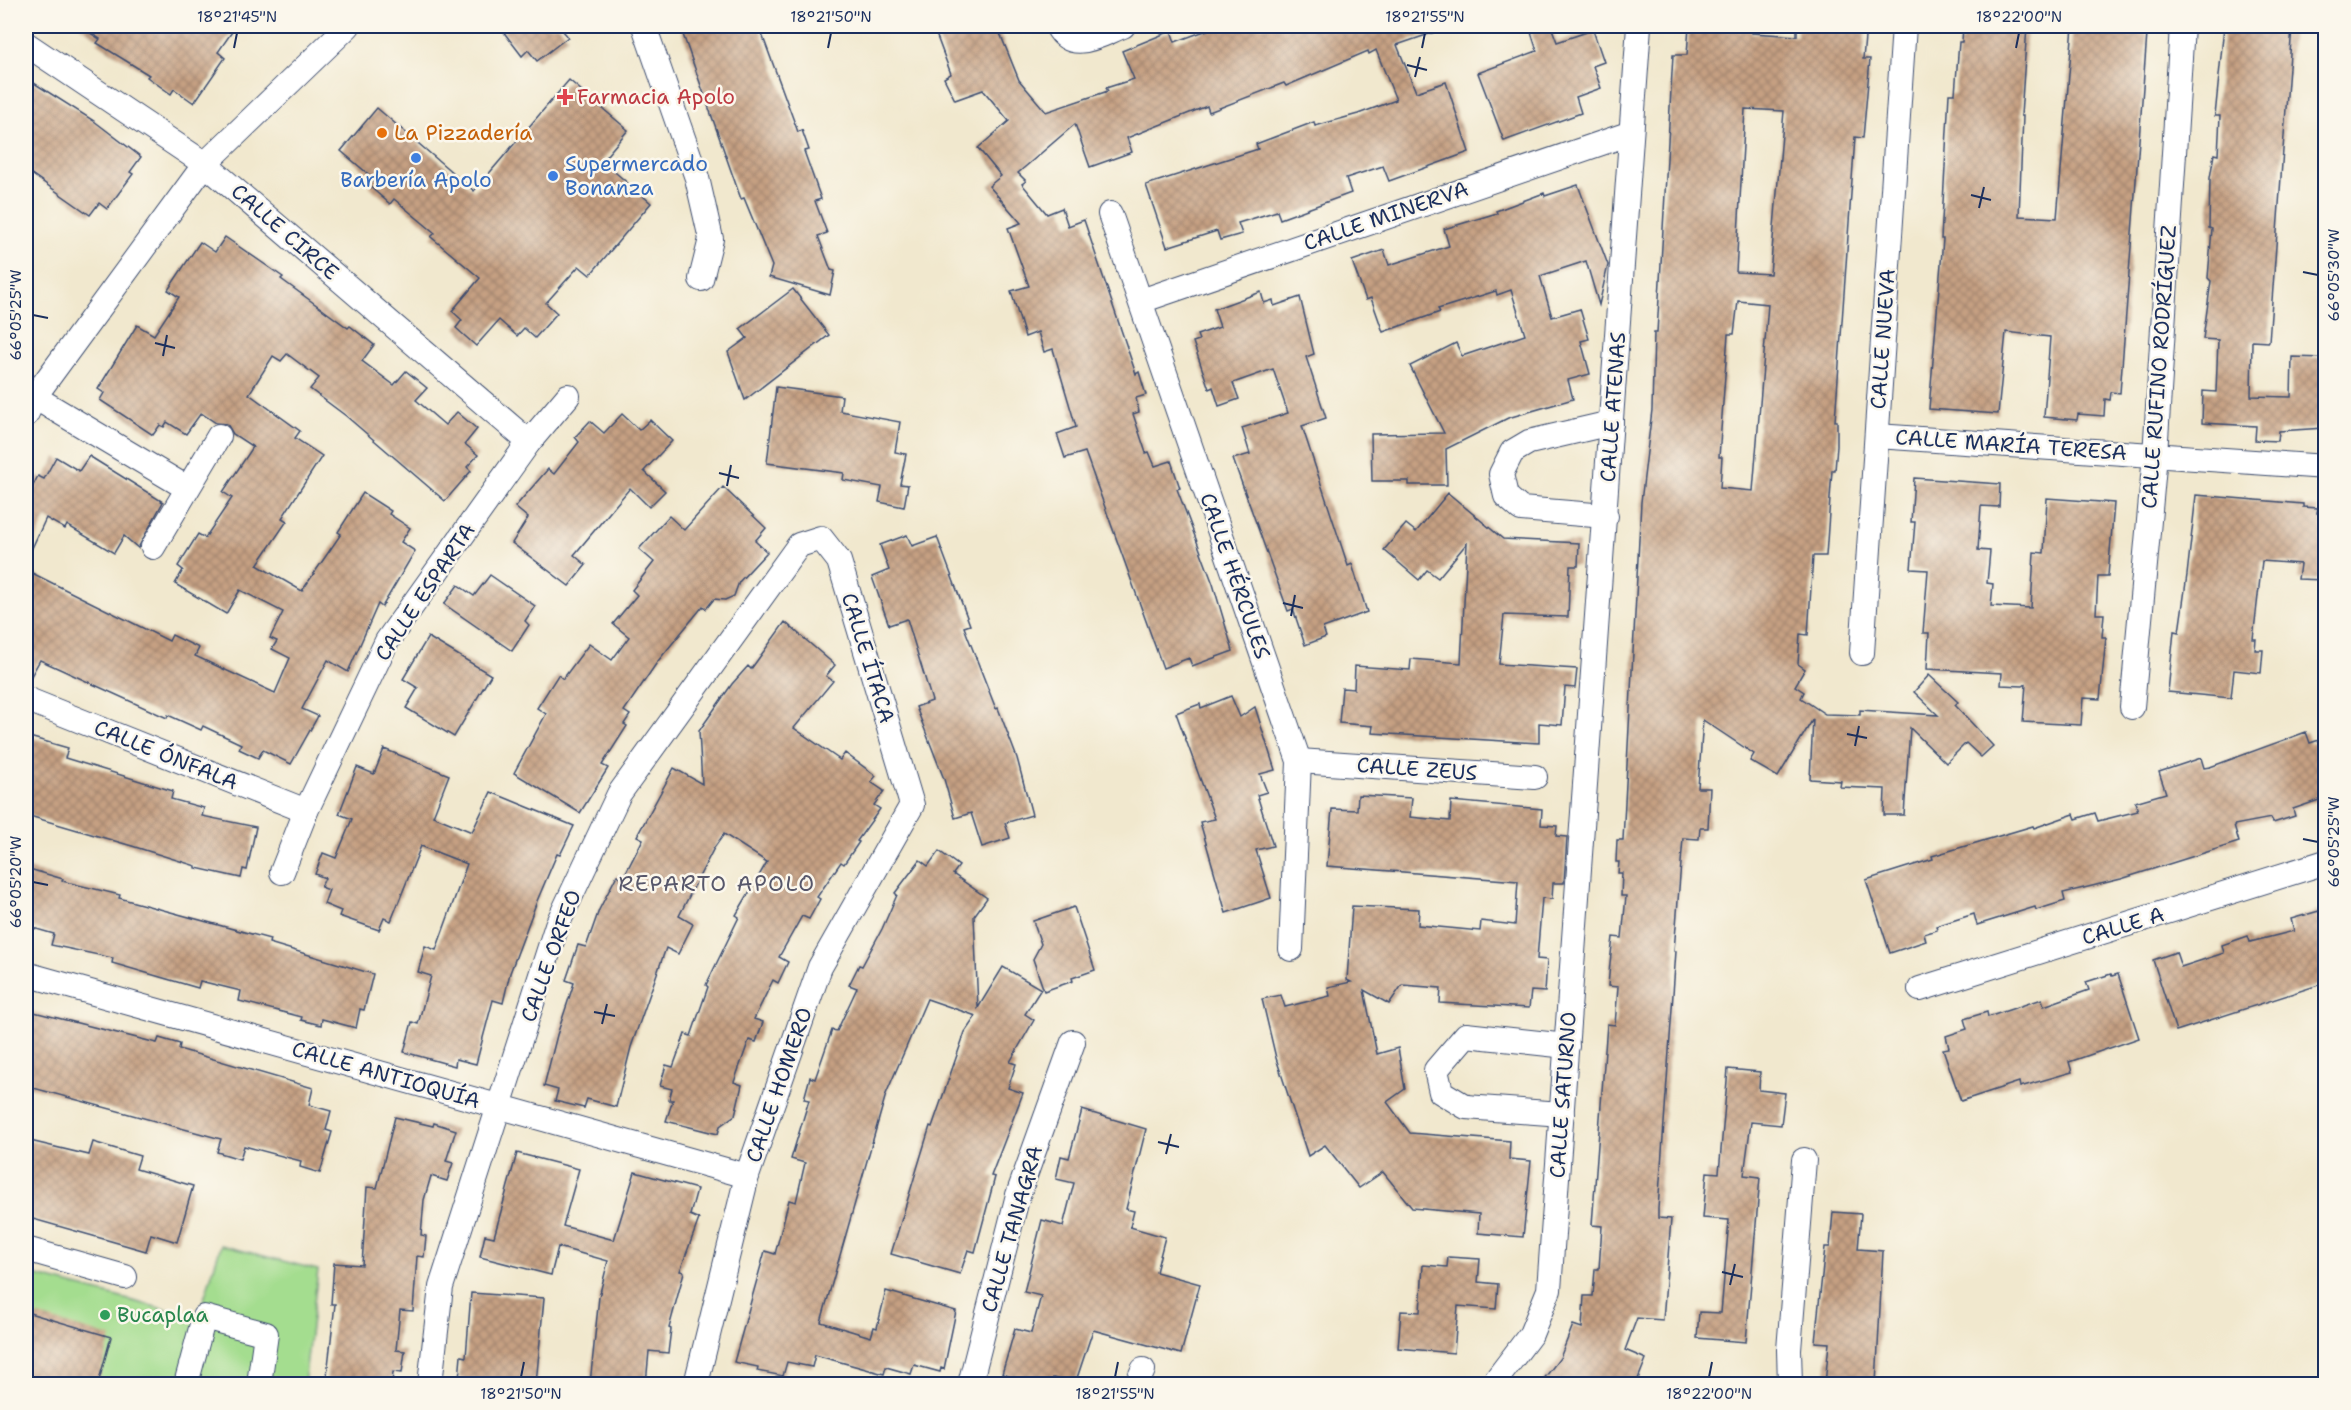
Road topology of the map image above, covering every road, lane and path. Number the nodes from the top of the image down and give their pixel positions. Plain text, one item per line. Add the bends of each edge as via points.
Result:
1 (348, 26) edge
2 (644, 26) edge
3 (1057, 26) edge
4 (1123, 26) edge
5 (1639, 26) edge
6 (1904, 26) edge
7 (2182, 26) edge
8 (26, 44) edge
9 (1631, 133) junction
10 (205, 164) junction
11 (1110, 214) dead end
12 (701, 279) dead end
13 (1141, 302) junction
14 (568, 396) dead end
15 (29, 401) edge
16 (1611, 423) junction
17 (219, 436) dead end
18 (1877, 436) junction
19 (529, 442) junction
20 (2154, 455) junction
21 (2325, 467) edge
22 (187, 488) junction
23 (1606, 516) junction
24 (799, 545) joint
25 (153, 547) dead end
26 (1862, 652) dead end
27 (26, 699) edge
28 (2132, 707) dead end
29 (1299, 761) junction
30 (1535, 777) dead end
31 (1580, 782) joint
32 (912, 806) joint
33 (306, 811) junction
34 (2325, 862) edge
35 (282, 872) dead end
36 (1291, 949) dead end
37 (26, 974) edge
38 (1920, 989) dead end
39 (1073, 1042) dead end
40 (1567, 1046) junction
41 (498, 1107) junction
42 (1562, 1114) junction
43 (1804, 1160) dead end
44 (747, 1176) junction
45 (26, 1249) edge
46 (125, 1277) dead end
47 (186, 1384) edge
48 (259, 1384) edge
49 (430, 1384) edge
50 (696, 1384) edge
51 (970, 1384) edge
52 (1494, 1384) edge
53 (1790, 1384) edge

1 - 10 street
2 - 12 street via 697,178 709,229 711,239
3 - 4 street via 1073,42
5 - 9 street, CALLE ATENAS
6 - 18 street, CALLE NUEVA
7 - 20 street, CALLE RUFINO RODRÍGUEZ
8 - 10 street, CALLE CIRCE
9 - 13 street, CALLE MINERVA
9 - 16 street, CALLE ATENAS
10 - 15 street
10 - 19 street, CALLE CIRCE
11 - 13 street, CALLE HÉRCULES
13 - 29 street, CALLE HÉRCULES
14 - 19 street, CALLE ESPARTA
15 - 22 street
16 - 23 street, CALLE ATENAS
16 - 23 street via 1528,441 1512,452 1501,474 1506,496 1521,509
17 - 22 street
18 - 20 street, CALLE MARÍA TERESA
18 - 26 street, CALLE NUEVA
19 - 33 street, CALLE ESPARTA via 387,641
20 - 21 street, CALLE MARÍA TERESA
20 - 28 street, CALLE RUFINO RODRÍGUEZ
22 - 25 street
23 - 31 street, CALLE ATENAS
24 - 32 street, CALLE ÍTACA via 821,538 839,561
24 - 41 street, CALLE ORFEO via 619,794 557,925
27 - 33 street, CALLE ÓNFALA
29 - 30 street, CALLE ZEUS
29 - 36 street, CALLE HÉRCULES
31 - 40 street, CALLE SATURNO
32 - 44 street, CALLE HOMERO via 820,967
33 - 35 street, CALLE ESPARTA
34 - 38 street, CALLE A
37 - 41 street, CALLE ANTIOQUÍA
39 - 51 street, CALLE TANAGRA via 1017,1195
40 - 42 street, CALLE SATURNO
40 - 42 street via 1466,1035 1436,1070 1441,1092 1467,1107
41 - 44 street, CALLE ANTIOQUÍA
41 - 49 street, CALLE ORFEO via 441,1287
42 - 52 street, CALLE SATURNO via 1550,1290 1531,1334
43 - 53 street via 1789,1350
44 - 50 street, CALLE HOMERO
45 - 46 street
47 - 48 street via 204,1317 266,1334

